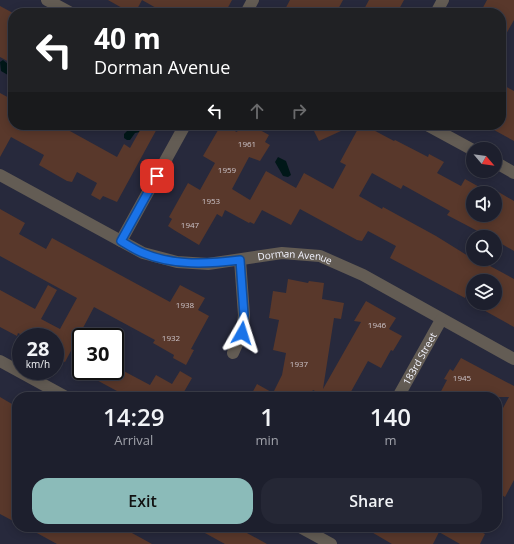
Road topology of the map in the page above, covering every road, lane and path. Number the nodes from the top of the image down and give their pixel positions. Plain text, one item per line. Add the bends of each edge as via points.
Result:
1 (47, 0) edge
2 (62, 8) edge
3 (182, 130) edge
4 (436, 130) edge
5 (466, 146) edge
6 (502, 166) edge
7 (514, 173) edge
8 (0, 175) edge
9 (121, 241) junction
10 (240, 260) junction
11 (441, 320) junction
12 (233, 353) dead end
13 (514, 359) edge
14 (0, 361) edge
15 (57, 392) edge
16 (401, 392) edge
17 (309, 532) edge
18 (331, 544) edge

1 - 2 street
3 - 9 street
4 - 5 street
6 - 7 street
8 - 9 street, Dorman Avenue
9 - 10 street, Dorman Avenue via 143,253 177,262 208,264
10 - 11 street, Dorman Avenue via 282,253 320,256 363,275
10 - 12 street via 244,315 242,333
11 - 13 street, Dorman Avenue
11 - 16 street, 183rd Street
14 - 15 street
17 - 18 street

